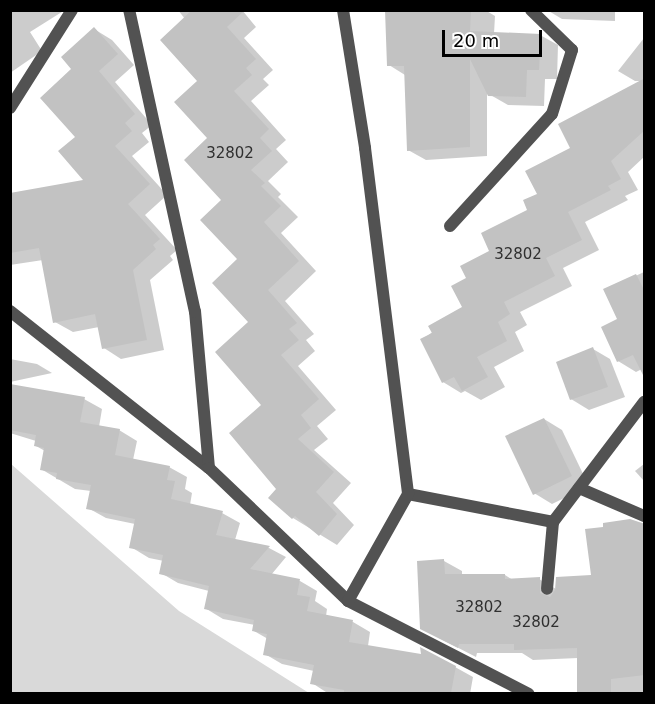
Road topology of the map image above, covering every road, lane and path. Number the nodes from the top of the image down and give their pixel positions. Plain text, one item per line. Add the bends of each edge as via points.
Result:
1 (72, 10) edge
2 (129, 10) edge
3 (343, 10) edge
4 (531, 10) edge
5 (10, 108) edge
6 (450, 226) dead end
7 (10, 311) edge
8 (645, 402) edge
9 (209, 468) junction
10 (579, 488) junction
11 (408, 494) junction
12 (645, 516) edge
13 (553, 522) junction
14 (547, 589) dead end
15 (348, 601) junction
16 (529, 693) edge

1 - 5 lane
2 - 9 lane via 195,312
3 - 11 lane via 365,148
4 - 6 lane via 572,50 552,114
7 - 9 lane
8 - 10 lane
9 - 15 lane
10 - 12 lane
10 - 13 lane
11 - 13 lane
11 - 15 lane
13 - 14 lane
15 - 16 lane

